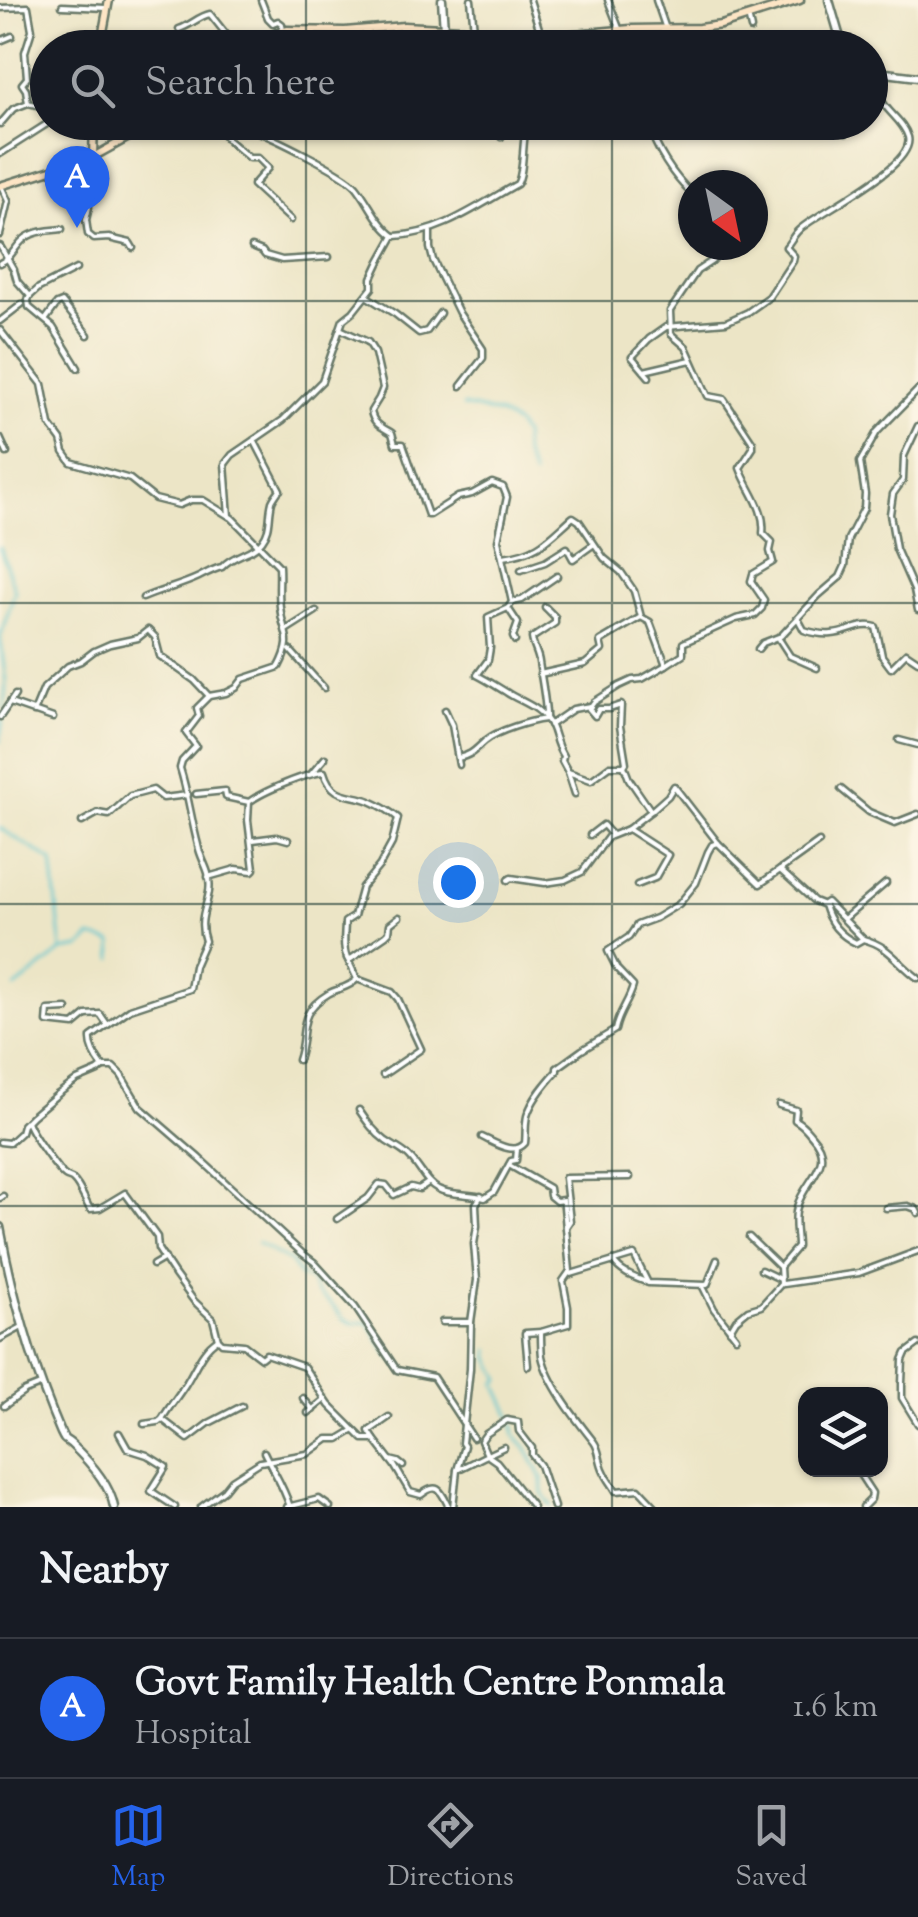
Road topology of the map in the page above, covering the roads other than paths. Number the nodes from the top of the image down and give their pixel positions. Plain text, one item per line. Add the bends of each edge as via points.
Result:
1 (5, 0) edge
2 (16, 0) edge
3 (261, 0) edge
4 (442, 0) edge
5 (472, 0) edge
6 (530, 0) edge
7 (608, 0) edge
8 (656, 0) edge
9 (800, 0) edge
10 (829, 0) edge
11 (108, 4) edge
12 (62, 6) dead end
13 (0, 8) edge
14 (8, 8) junction
15 (18, 8) junction
16 (748, 16) junction
17 (444, 28) junction
18 (666, 29) junction
19 (751, 29) dead end
20 (32, 30) edge
21 (103, 30) edge
22 (179, 30) dead end
23 (222, 30) edge
24 (283, 30) edge
25 (365, 30) edge
26 (459, 30) edge
27 (474, 30) edge
28 (539, 30) edge
29 (619, 30) joint
30 (838, 30) edge
31 (12, 36) dead end
32 (30, 36) edge
33 (0, 41) edge
34 (888, 74) edge
35 (918, 77) edge
36 (28, 103) joint
37 (888, 108) edge
38 (0, 124) edge
39 (30, 135) edge
40 (93, 140) edge
41 (124, 140) edge
42 (230, 140) edge
43 (271, 140) edge
44 (523, 140) edge
45 (654, 140) edge
46 (0, 154) edge
47 (93, 157) junction
48 (76, 162) junction
49 (678, 180) edge
50 (0, 185) edge
51 (292, 220) dead end
52 (62, 229) dead end
53 (430, 230) junction
54 (0, 235) edge
55 (396, 236) dead end
56 (0, 246) edge
57 (252, 247) dead end
58 (132, 248) dead end
59 (329, 257) dead end
60 (7, 260) junction
61 (714, 260) edge
62 (0, 262) edge
63 (76, 269) dead end
64 (30, 296) junction
65 (366, 296) junction
66 (22, 304) dead end
67 (440, 313) dead end
68 (46, 320) junction
69 (0, 321) edge
70 (672, 327) junction
71 (340, 328) junction
72 (0, 330) edge
73 (88, 335) dead end
74 (691, 360) junction
75 (78, 368) dead end
76 (644, 371) junction
77 (649, 377) dead end
78 (461, 386) dead end
79 (918, 390) edge
80 (918, 426) edge
81 (0, 438) edge
82 (254, 440) junction
83 (7, 453) dead end
84 (229, 516) junction
85 (594, 544) junction
86 (259, 546) junction
87 (502, 557) junction
88 (522, 570) dead end
89 (556, 576) dead end
90 (142, 598) dead end
91 (510, 605) junction
92 (545, 607) dead end
93 (918, 610) edge
94 (316, 611) dead end
95 (641, 617) junction
96 (798, 619) junction
97 (286, 630) junction
98 (778, 637) junction
99 (515, 641) dead end
100 (288, 649) junction
101 (758, 649) dead end
102 (918, 661) edge
103 (666, 665) junction
104 (817, 668) dead end
105 (540, 674) junction
106 (324, 688) dead end
107 (14, 696) dead end
108 (209, 696) junction
109 (10, 703) junction
110 (592, 705) junction
111 (445, 710) dead end
112 (34, 712) junction
113 (0, 716) edge
114 (53, 718) dead end
115 (548, 722) junction
116 (899, 740) dead end
117 (918, 745) edge
118 (325, 758) dead end
119 (624, 766) junction
120 (568, 772) junction
121 (310, 774) junction
122 (841, 789) dead end
123 (196, 794) dead end
124 (575, 794) dead end
125 (188, 795) junction
126 (249, 802) junction
127 (651, 811) junction
128 (918, 814) edge
129 (82, 822) dead end
130 (628, 829) junction
131 (590, 835) dead end
132 (612, 835) junction
133 (288, 840) dead end
134 (252, 841) junction
135 (819, 842) dead end
136 (718, 843) junction
137 (780, 870) junction
138 (208, 878) junction
139 (508, 880) dead end
140 (886, 883) dead end
141 (636, 885) dead end
142 (824, 905) junction
143 (399, 917) dead end
144 (844, 919) junction
145 (863, 939) junction
146 (347, 958) junction
147 (918, 978) edge
148 (356, 979) junction
149 (68, 1009) dead end
150 (107, 1024) junction
151 (298, 1060) dead end
152 (103, 1066) junction
153 (383, 1075) dead end
154 (778, 1105) dead end
155 (359, 1110) dead end
156 (26, 1121) junction
157 (482, 1137) dead end
158 (0, 1142) edge
159 (517, 1149) junction
160 (509, 1165) dead end
161 (630, 1177) dead end
162 (428, 1183) junction
163 (481, 1196) junction
164 (886, 1208) dead end
165 (918, 1214) edge
166 (337, 1219) dead end
167 (566, 1227) junction
168 (0, 1228) edge
169 (748, 1238) dead end
170 (918, 1251) edge
171 (165, 1258) junction
172 (717, 1260) dead end
173 (614, 1261) junction
174 (152, 1265) dead end
175 (780, 1267) junction
176 (760, 1270) dead end
177 (566, 1276) junction
178 (646, 1282) junction
179 (781, 1282) junction
180 (702, 1285) junction
181 (442, 1322) dead end
182 (471, 1322) junction
183 (24, 1327) junction
184 (730, 1330) junction
185 (541, 1332) junction
186 (736, 1337) dead end
187 (0, 1339) edge
188 (218, 1339) junction
189 (918, 1344) edge
190 (528, 1366) dead end
191 (40, 1385) junction
192 (303, 1398) dead end
193 (324, 1399) junction
194 (4, 1406) dead end
195 (242, 1406) dead end
196 (389, 1416) dead end
197 (162, 1419) junction
198 (144, 1424) dead end
199 (918, 1424) edge
200 (464, 1426) junction
201 (354, 1430) junction
202 (118, 1433) dead end
203 (473, 1438) junction
204 (374, 1439) junction
205 (480, 1441) junction
206 (464, 1446) junction
207 (504, 1448) dead end
208 (264, 1452) dead end
209 (487, 1454) junction
210 (268, 1460) junction
211 (390, 1460) junction
212 (403, 1466) dead end
213 (457, 1470) junction
214 (862, 1477) edge
215 (114, 1507) edge
216 (175, 1507) edge
217 (200, 1507) edge
218 (289, 1507) edge
219 (330, 1507) edge
220 (450, 1507) edge
221 (533, 1507) edge
222 (554, 1507) edge
223 (656, 1507) edge
224 (863, 1507) edge

1 - 14 street
2 - 15 street
3 - 24 street
4 - 17 street
5 - 27 street
6 - 28 street
7 - 29 street
8 - 18 street
9 - 16 main road
10 - 30 street
11 - 12 street
11 - 21 main road
13 - 14 street
14 - 15 street
15 - 20 street via 28,7
16 - 18 main road
16 - 19 street
17 - 25 main road
17 - 26 main road
18 - 29 main road
22 - 23 street via 210,14
31 - 33 street
32 - 36 street via 22,84
34 - 35 street
36 - 38 street
37 - 70 street via 908,136 900,161 796,232 786,247 793,262 769,297 726,322
39 - 46 street
40 - 47 main road
41 - 47 main road
42 - 51 street via 268,168 253,185
43 - 65 street via 355,185 394,236
44 - 53 street via 520,180
45 - 49 street
47 - 48 main road
48 - 50 main road
48 - 58 street via 89,207 88,234
50 - 54 street via 8,201
52 - 60 street via 35,232
53 - 55 street
53 - 78 street via 433,260 483,349
56 - 60 street
57 - 59 street via 282,260
60 - 62 street
60 - 64 street
61 - 70 street via 696,270 670,311
63 - 64 street
64 - 68 street via 29,307
65 - 67 street via 419,333
65 - 71 street
66 - 69 street
68 - 73 street via 62,302
68 - 75 street
70 - 74 street
70 - 76 street via 632,357
71 - 82 street via 322,380
71 - 87 street via 375,352 382,388 372,417 395,444 404,444 428,515 492,484 503,487
72 - 84 street via 42,384 50,424 71,462 130,479 155,498 179,505 203,500
74 - 76 street
74 - 103 street via 708,396 724,399 753,443 740,468 762,512 772,562 750,581 764,600 755,616 683,643 683,654
76 - 77 street
79 - 96 street via 872,439 860,462 864,508 848,539 845,566
80 - 93 street via 890,507
81 - 83 street
82 - 84 street via 225,464
82 - 86 street via 280,490
84 - 86 street
85 - 87 street via 573,517 533,550
85 - 88 street via 572,559 567,548
85 - 95 street via 634,590
86 - 90 street
86 - 97 street via 278,566
87 - 91 street
89 - 91 street
91 - 99 street via 518,623
91 - 115 street via 488,617 488,660 477,675 525,700
92 - 105 street via 556,621 532,638
94 - 97 street
95 - 103 street via 650,622
95 - 105 street via 600,641 602,650 586,664
96 - 98 street
96 - 102 street via 816,634 868,624 876,627 891,668 906,653
97 - 100 street
98 - 101 street
98 - 104 street via 790,656
100 - 106 street
100 - 108 street via 278,668
103 - 110 street
105 - 115 street
107 - 109 street
108 - 112 street via 160,656 148,630 68,666 44,688
108 - 125 street via 186,732 196,746 180,768
109 - 112 street
109 - 113 street
110 - 115 street
110 - 119 street via 595,716 621,704
111 - 115 street via 458,761 498,734 526,722
112 - 114 street
115 - 120 street
116 - 117 street
118 - 121 street
119 - 120 street via 610,766 591,780
119 - 127 street
120 - 124 street
121 - 126 street
121 - 146 street via 324,772 344,795 398,818 392,843 345,922
122 - 128 street via 895,823
123 - 126 street via 220,790
125 - 129 street via 163,798 153,790
125 - 138 street
126 - 134 street
127 - 130 street
127 - 136 street via 674,786
130 - 132 street
130 - 141 street via 668,855 655,878
131 - 132 street via 603,825
132 - 139 street via 582,872 566,880
133 - 134 street
134 - 138 street via 254,869
135 - 137 street
136 - 137 street via 760,884
136 - 159 street via 679,904 611,946 632,986 628,1002 615,1030 557,1068 529,1112 525,1143
137 - 142 street
138 - 150 street via 200,932 205,941 190,990
140 - 144 street
142 - 144 street
142 - 145 street via 838,932 856,944
143 - 146 street via 386,936
144 - 145 street
145 - 147 street via 879,944
146 - 148 street
148 - 151 street via 306,1015
148 - 153 street via 392,992 420,1049
149 - 150 street via 48,1010 47,1022 74,1025 100,1014
150 - 152 street via 90,1041
152 - 156 street
152 - 200 street via 113,1066 140,1107 314,1262 355,1307 397,1370 433,1377
154 - 175 street via 796,1110 795,1120 821,1148 822,1160 796,1209 797,1247
155 - 162 street
156 - 158 street via 9,1143
156 - 171 street via 90,1209 125,1193
157 - 159 street
159 - 163 street via 494,1192
160 - 167 street via 563,1200
161 - 167 street via 565,1178
162 - 163 street via 442,1192
162 - 166 street via 394,1195 378,1184
163 - 182 street
164 - 165 street via 908,1206
167 - 177 street
168 - 183 street
169 - 175 street
170 - 179 street via 860,1273
171 - 174 street
171 - 188 street via 213,1319
172 - 180 street
173 - 177 street
173 - 178 street
173 - 178 street via 634,1255
175 - 179 street
176 - 179 street
177 - 185 street via 568,1324
178 - 180 street
179 - 184 street
180 - 184 street
181 - 182 street
182 - 200 street
183 - 187 street
183 - 191 street
184 - 186 street
185 - 190 street via 525,1333
185 - 223 street via 551,1379 598,1448 613,1488 639,1489
188 - 193 street via 304,1367
188 - 197 street
189 - 199 street via 903,1360 902,1398
191 - 194 street
191 - 215 street via 64,1439 97,1473
192 - 193 street via 311,1411
193 - 201 street
195 - 197 street via 188,1439
196 - 204 street via 369,1430
197 - 198 street
200 - 203 street
200 - 206 street
201 - 204 street
201 - 210 street via 307,1454
202 - 216 street via 128,1449 166,1467 151,1491
203 - 205 street
203 - 206 street
204 - 211 street
205 - 209 street
205 - 222 street via 506,1420 518,1422
206 - 213 street
207 - 209 street
208 - 210 street
209 - 213 street
209 - 221 street
210 - 217 street
210 - 218 street
211 - 212 street
211 - 220 street via 410,1492 439,1489
213 - 220 street
214 - 224 street via 872,1493
218 - 219 street via 320,1499

